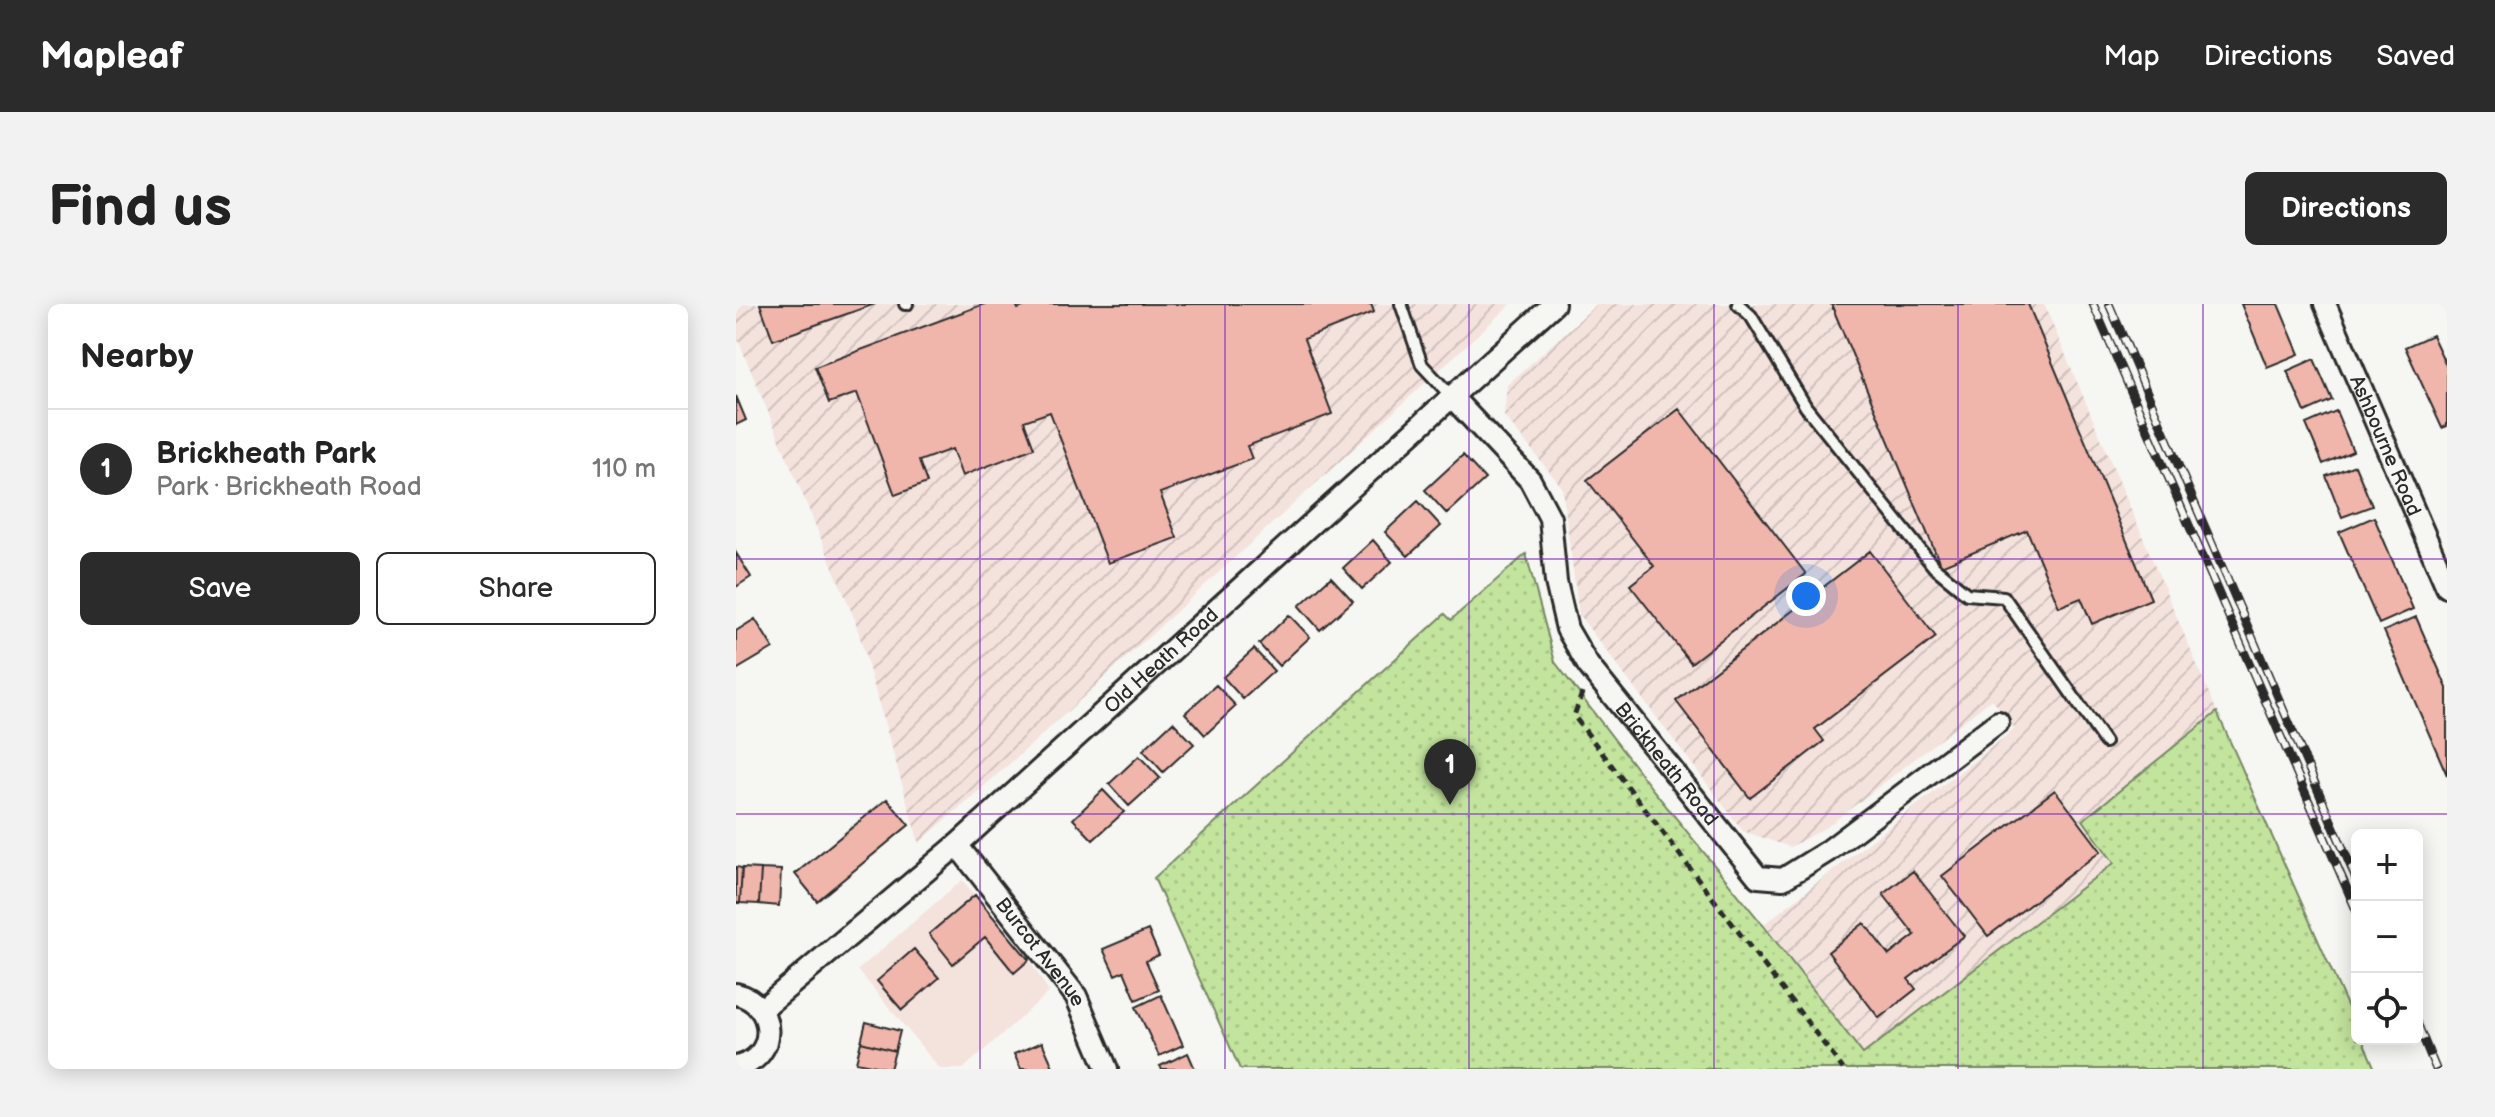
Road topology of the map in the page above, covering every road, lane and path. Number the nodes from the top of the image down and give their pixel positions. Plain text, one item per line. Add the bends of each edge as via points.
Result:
1 (1401, 304) edge
2 (1554, 304) edge
3 (1738, 304) edge
4 (2325, 304) edge
5 (1453, 398) junction
6 (2447, 587) edge
7 (1588, 665) junction
8 (1998, 722) dead end
9 (2105, 742) dead end
10 (957, 845) junction
11 (736, 994) edge
12 (762, 1009) junction
13 (747, 1066) edge
14 (1107, 1069) edge
15 (1843, 1069) edge

1 - 5 lane via 1422,365
2 - 5 street, Old Heath Road
3 - 9 lane via 1751,316 1806,407 1934,567 1967,594 2004,597
4 - 6 street, Ashbourne Road
5 - 7 street, Brickheath Road via 1530,480 1544,505 1567,629
5 - 10 street, Old Heath Road
7 - 8 street, Brickheath Road via 1758,877 1783,879 1828,851
7 - 15 path via 1574,716
10 - 12 street, Old Heath Road
10 - 14 street, Burcot Avenue via 1076,996
11 - 12 street
12 - 13 street via 768,1039

